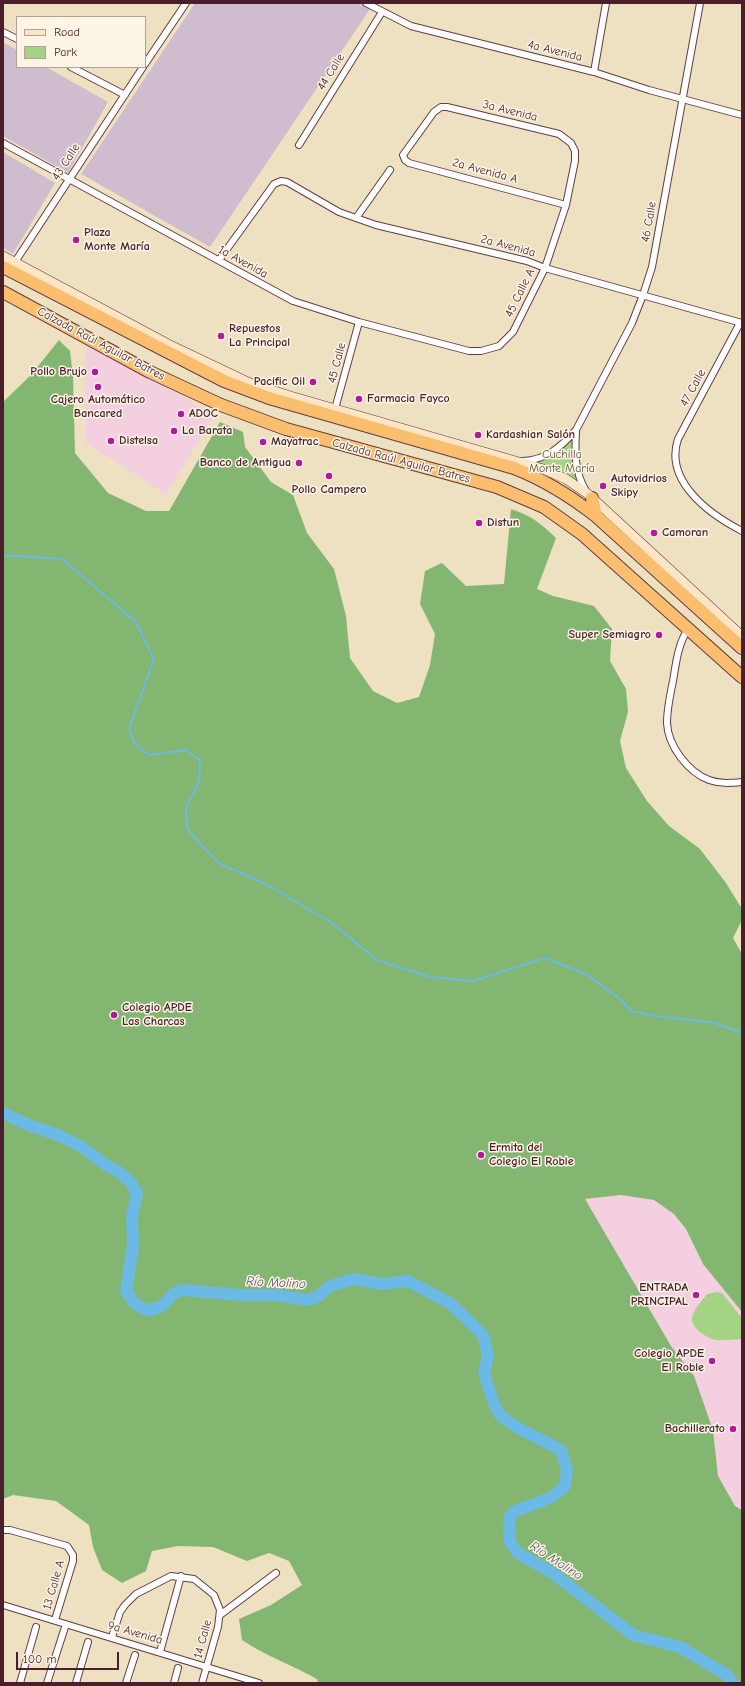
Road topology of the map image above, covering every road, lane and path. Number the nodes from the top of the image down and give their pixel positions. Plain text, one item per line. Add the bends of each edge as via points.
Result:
1 (186, 3) edge
2 (366, 3) edge
3 (606, 3) edge
4 (700, 3) edge
5 (382, 12) junction
6 (3, 32) edge
7 (16, 38) edge
8 (146, 63) edge
9 (73, 68) edge
10 (142, 68) edge
11 (594, 72) junction
12 (125, 95) junction
13 (682, 98) junction
14 (742, 115) edge
15 (3, 143) edge
16 (571, 144) joint
17 (299, 145) dead end
18 (402, 155) joint
19 (390, 170) dead end
20 (69, 179) junction
21 (566, 205) junction
22 (356, 218) junction
23 (3, 256) edge
24 (219, 260) junction
25 (9, 266) edge
26 (545, 268) junction
27 (3, 292) edge
28 (643, 296) junction
29 (359, 322) junction
30 (741, 323) edge
31 (149, 334) junction
32 (491, 350) joint
33 (184, 361) junction
34 (335, 409) junction
35 (576, 430) junction
36 (518, 461) junction
37 (590, 496) junction
38 (596, 516) junction
39 (742, 531) edge
40 (688, 629) junction
41 (742, 636) edge
42 (742, 648) edge
43 (742, 677) edge
44 (742, 782) edge
45 (3, 1530) edge
46 (276, 1572) dead end
47 (181, 1576) junction
48 (3, 1605) edge
49 (220, 1616) junction
50 (55, 1620) junction
51 (66, 1624) junction
52 (36, 1627) dead end
53 (112, 1637) junction
54 (88, 1642) dead end
55 (160, 1652) junction
56 (135, 1655) dead end
57 (207, 1666) junction
58 (178, 1668) dead end
59 (20, 1683) edge
60 (47, 1683) edge
61 (76, 1683) edge
62 (126, 1683) edge
63 (174, 1683) edge
64 (202, 1683) edge
65 (259, 1683) edge

1 - 8 street
2 - 5 street, 4a Avenida
3 - 11 street
4 - 13 street, 46 Calle
5 - 11 street, 4a Avenida via 411,26
5 - 17 street, 44 Calle
6 - 7 street
9 - 12 street
10 - 12 street, 43 Calle
11 - 13 street, 4a Avenida
12 - 20 street, 43 Calle
13 - 14 street, 4a Avenida
13 - 28 street, 46 Calle via 658,240
15 - 20 street, 1a Avenida
16 - 18 street, 3a Avenida via 559,134 441,107 434,112
16 - 21 street, 45 Calle A via 575,151 575,161
18 - 21 street, 2a Avenida A via 409,163
19 - 22 street
20 - 24 street, 1a Avenida
20 - 25 street, 43 Calle
21 - 26 street, 45 Calle A
22 - 24 street, 2a Avenida via 281,181 274,184
22 - 26 street, 2a Avenida via 527,261
23 - 25 street
24 - 29 street, 1a Avenida via 293,301
25 - 31 street
25 - 33 highway, Calzada Raúl Aguilar Batres
26 - 28 street, 2a Avenida
26 - 32 street, 45 Calle A via 513,332 500,346
27 - 40 highway, Calzada Raúl Aguilar Batres via 150,372 221,405 286,430 496,487 544,507 582,534
28 - 30 street, 2a Avenida
28 - 35 street, 46 Calle via 632,323
29 - 32 street, 1a Avenida via 469,351
29 - 34 street, 45 Calle
30 - 39 street, 47 Calle via 678,439 675,447 675,465 685,485 696,498 719,517
31 - 33 highway
31 - 34 street via 250,383
33 - 38 highway, Calzada Raúl Aguilar Batres via 224,381 269,398 514,468 543,480
34 - 36 street
35 - 36 street, 46 Calle via 567,441 548,455 533,461
35 - 37 street, 46 Calle via 575,466 581,483
36 - 37 street via 555,474
37 - 38 highway
37 - 41 street
38 - 42 highway, Calzada Raúl Aguilar Batres
40 - 43 highway, Calzada Raúl Aguilar Batres
40 - 44 street via 682,638 676,660 667,724 672,742 692,769 708,780 719,783
45 - 50 street, 13 Calle A via 67,1546 73,1555
46 - 49 street via 233,1603
47 - 49 street, 14 Calle via 200,1582 217,1600
47 - 53 street via 168,1577 129,1600 122,1608
47 - 55 street
48 - 50 street, 9a Avenida
49 - 57 street, 14 Calle
50 - 51 street, 9a Avenida
51 - 53 street, 9a Avenida
51 - 60 street
52 - 59 street
53 - 55 street, 9a Avenida
54 - 61 street
55 - 57 street, 9a Avenida
56 - 62 street
57 - 64 street, 14 Calle
57 - 65 street, 9a Avenida
58 - 63 street

